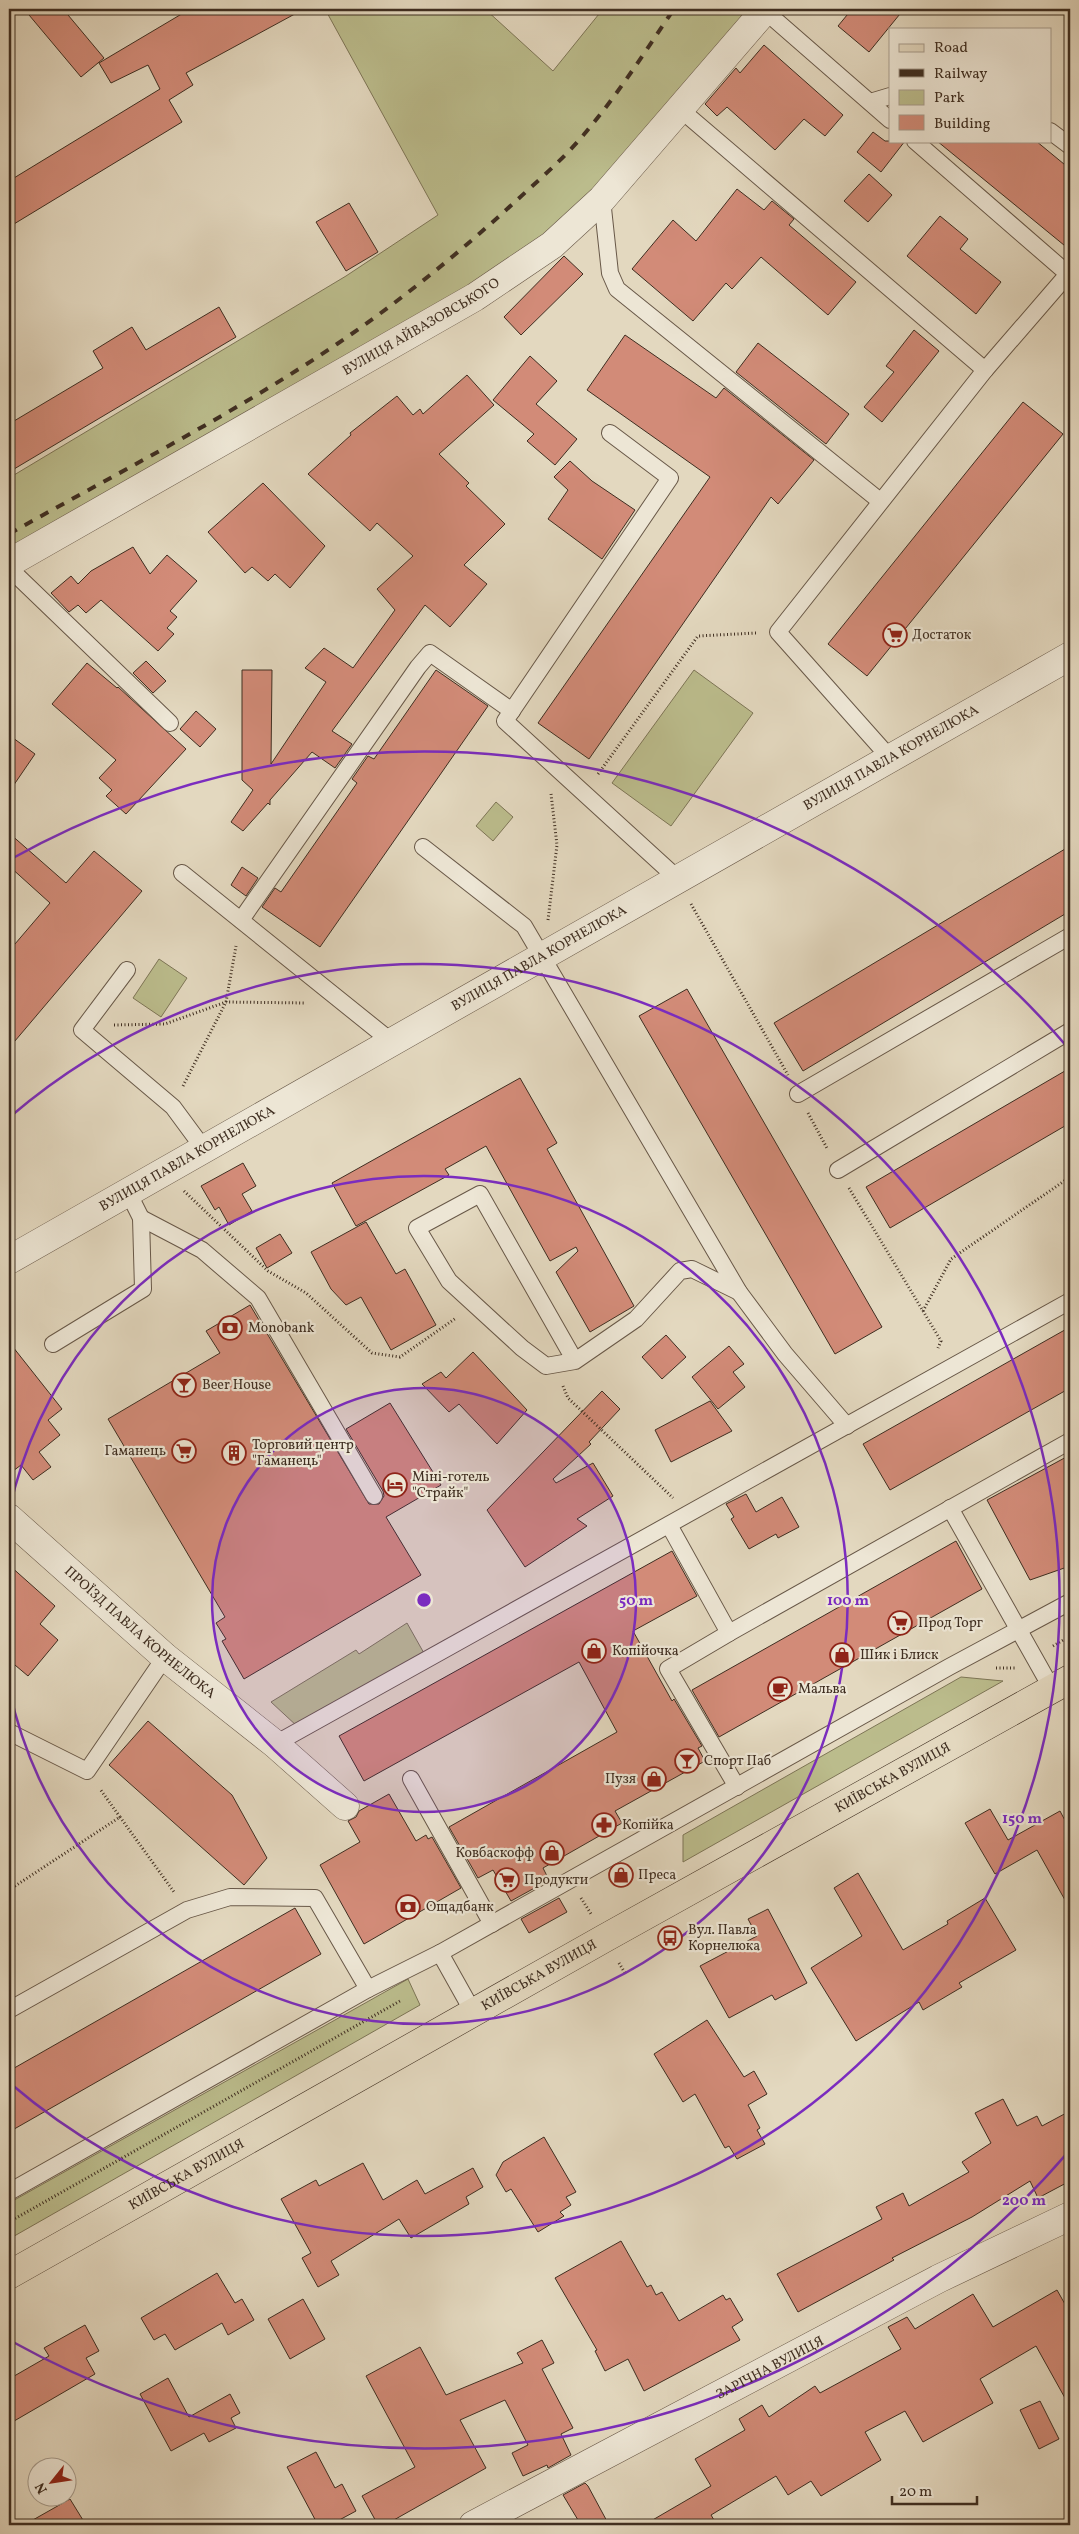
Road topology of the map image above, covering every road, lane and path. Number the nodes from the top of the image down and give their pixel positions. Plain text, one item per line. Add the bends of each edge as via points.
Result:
1 (766, 10) edge
2 (889, 96) edge
3 (870, 102) junction
4 (680, 109) junction
5 (889, 119) edge
6 (1052, 132) edge
7 (916, 142) edge
8 (1070, 146) edge
9 (602, 199) junction
10 (1069, 274) edge
11 (985, 370) junction
12 (610, 433) dead end
13 (880, 501) junction
14 (9, 563) edge
15 (9, 568) edge
16 (778, 632) junction
17 (1068, 663) edge
18 (512, 711) junction
19 (170, 722) dead end
20 (890, 758) junction
21 (546, 759) junction
22 (584, 793) junction
23 (424, 847) dead end
24 (182, 873) dead end
25 (678, 879) junction
26 (241, 920) junction
27 (1070, 936) edge
28 (544, 956) junction
29 (127, 970) dead end
30 (226, 1002) junction
31 (344, 1004) junction
32 (89, 1022) junction
33 (1070, 1031) edge
34 (392, 1042) junction
35 (798, 1094) junction
36 (173, 1107) junction
37 (204, 1149) junction
38 (168, 1170) junction
39 (838, 1170) junction
40 (1070, 1177) edge
41 (128, 1192) junction
42 (141, 1218) junction
43 (9, 1260) edge
44 (739, 1292) junction
45 (1070, 1302) edge
46 (475, 1304) junction
47 (922, 1312) junction
48 (53, 1344) dead end
49 (575, 1360) junction
50 (554, 1364) junction
51 (925, 1383) junction
52 (847, 1426) junction
53 (1070, 1440) edge
54 (374, 1496) dead end
55 (950, 1508) junction
56 (685, 1516) junction
57 (9, 1518) edge
58 (669, 1525) junction
59 (1070, 1602) edge
60 (1019, 1630) junction
61 (729, 1633) junction
62 (165, 1657) junction
63 (1061, 1684) edge
64 (9, 1732) edge
65 (275, 1744) junction
66 (87, 1771) junction
67 (411, 1779) dead end
68 (737, 1787) junction
69 (345, 1806) dead end
70 (120, 1818) junction
71 (9, 1890) edge
72 (187, 1910) junction
73 (492, 1924) junction
74 (440, 1953) junction
75 (368, 1989) junction
76 (405, 1998) dead end
77 (9, 2010) edge
78 (473, 2012) junction
79 (9, 2192) edge
80 (1070, 2216) edge
81 (9, 2222) edge
82 (9, 2274) edge
83 (473, 2525) edge

1 - 3 lane
1 - 4 street, ВУЛИЦЯ АЙВАЗОВСЬКОГО
2 - 3 lane
3 - 5 lane
4 - 9 street, ВУЛИЦЯ АЙВАЗОВСЬКОГО
4 - 11 lane
6 - 8 lane
7 - 10 lane
9 - 13 lane via 610,273 617,289
9 - 14 street, ВУЛИЦЯ АЙВАЗОВСЬКОГО via 552,245 475,297
10 - 11 lane
11 - 13 lane
12 - 18 lane via 670,478
13 - 16 lane
15 - 19 lane
16 - 20 lane
16 - 22 path via 698,636
17 - 20 street, ВУЛИЦЯ ПАВЛА КОРНЕЛЮКА
18 - 21 lane via 505,721
18 - 26 lane via 430,653
20 - 25 street, ВУЛИЦЯ ПАВЛА КОРНЕЛЮКА
21 - 22 lane
21 - 28 path via 557,844
22 - 25 lane
23 - 28 lane via 524,926
24 - 26 lane
25 - 28 street, ВУЛИЦЯ ПАВЛА КОРНЕЛЮКА
25 - 35 path
26 - 30 path
26 - 31 lane
27 - 35 lane
28 - 34 street, ВУЛИЦЯ ПАВЛА КОРНЕЛЮКА
28 - 44 lane
29 - 32 lane
30 - 31 path
30 - 32 path via 165,1024
30 - 36 path
31 - 34 lane
32 - 36 lane via 82,1030
33 - 39 lane
34 - 37 street, ВУЛИЦЯ ПАВЛА КОРНЕЛЮКА
35 - 39 path
36 - 37 lane
37 - 38 street, ВУЛИЦЯ ПАВЛА КОРНЕЛЮКА
38 - 41 street, ВУЛИЦЯ ПАВЛА КОРНЕЛЮКА
38 - 46 path via 188,1196 268,1271 306,1293 372,1353 400,1358
39 - 47 path
40 - 47 path via 951,1259
41 - 42 lane
41 - 43 street, ВУЛИЦЯ ПАВЛА КОРНЕЛЮКА
42 - 48 lane via 143,1289
42 - 54 lane via 202,1250 258,1298
44 - 49 lane via 692,1269 680,1271 636,1319
44 - 52 lane via 785,1354
45 - 51 lane
46 - 49 lane via 449,1281 417,1228 480,1194
46 - 50 lane via 522,1348 546,1366
47 - 51 path via 941,1341
49 - 50 lane
50 - 56 path via 568,1398 673,1497
51 - 52 lane
52 - 56 lane
53 - 55 lane
55 - 60 lane
55 - 61 lane
56 - 58 lane
57 - 62 street, ПРОЇЗД ПАВЛА КОРНЕЛЮКА
58 - 61 lane
58 - 65 lane
59 - 60 lane
60 - 63 lane
60 - 68 lane
61 - 68 lane via 668,1669
62 - 65 street, ПРОЇЗД ПАВЛА КОРНЕЛЮКА
62 - 66 lane
63 - 78 main road, КИЇВСЬКА ВУЛИЦЯ
64 - 66 lane
65 - 69 street, ПРОЇЗД ПАВЛА КОРНЕЛЮКА
66 - 70 path
67 - 73 lane
68 - 73 lane
70 - 71 path
70 - 72 path
72 - 75 lane via 230,1897 315,1898
72 - 77 lane
73 - 74 lane
74 - 75 lane
74 - 78 lane
75 - 79 lane
76 - 81 path
78 - 82 main road, КИЇВСЬКА ВУЛИЦЯ
80 - 83 street, ЗАРІЧНА ВУЛИЦЯ via 938,2278

